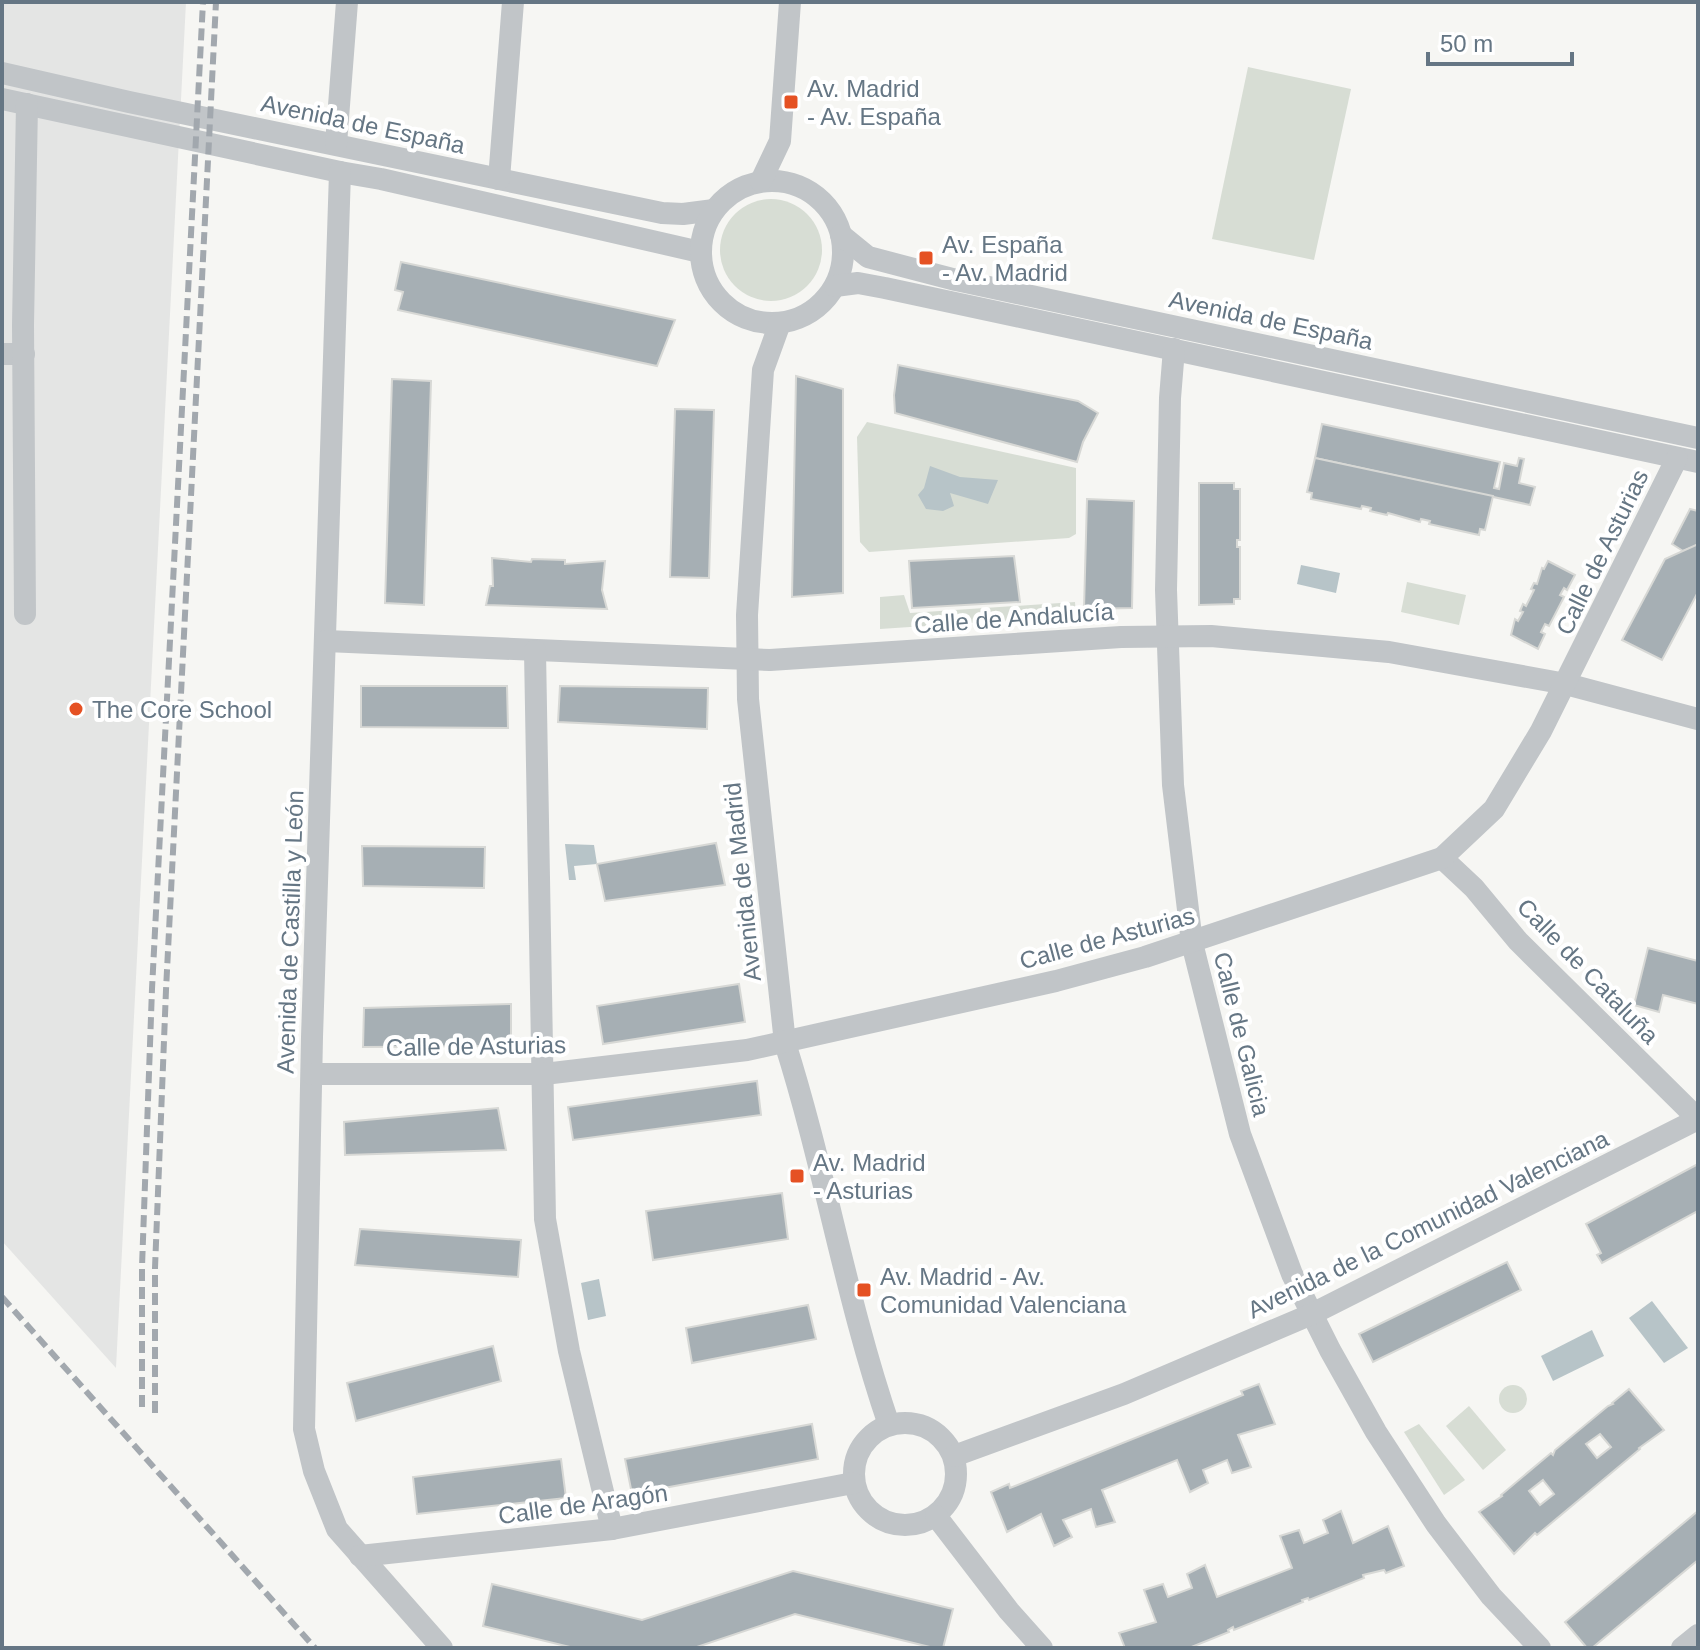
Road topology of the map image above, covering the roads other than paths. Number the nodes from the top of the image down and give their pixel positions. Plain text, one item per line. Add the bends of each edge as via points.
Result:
1 (347, 2) edge
2 (513, 2) edge
3 (790, 2) edge
4 (2, 73) edge
5 (2, 99) edge
6 (27, 104) junction
7 (780, 141) junction
8 (336, 144) junction
9 (340, 172) junction
10 (499, 179) junction
11 (761, 181) junction
12 (796, 185) junction
13 (714, 210) junction
14 (841, 235) junction
15 (700, 252) junction
16 (835, 286) junction
17 (743, 317) junction
18 (780, 323) junction
19 (1174, 349) junction
20 (13, 354) edge
21 (763, 370) junction
22 (1698, 438) edge
23 (1688, 460) edge
24 (25, 614) dead end
25 (1166, 636) junction
26 (326, 641) junction
27 (535, 651) junction
28 (747, 660) junction
29 (1566, 684) junction
30 (1698, 719) edge
31 (1442, 858) junction
32 (1192, 943) junction
33 (785, 1043) junction
34 (312, 1074) junction
35 (544, 1074) junction
36 (1698, 1119) edge
37 (1312, 1314) junction
38 (889, 1425) junction
39 (954, 1456) junction
40 (853, 1483) junction
41 (936, 1516) junction
42 (612, 1529) junction
43 (360, 1556) junction
44 (1698, 1635) edge
45 (442, 1648) edge
46 (1042, 1648) edge
47 (1540, 1648) edge
48 (1682, 1648) edge

1 - 8 street
2 - 10 street
3 - 7 street
4 - 8 street, Avenida de España
5 - 6 street, Avenida de España
6 - 9 street, Avenida de España
6 - 20 street
7 - 11 street
7 - 12 street
8 - 10 street, Avenida de España
9 - 15 street, Avenida de España
9 - 26 street, Avenida de Castilla y León
10 - 13 street, Avenida de España via 662,213
11 - 12 street
11 - 13 street via 737,189
12 - 14 street via 817,196
13 - 15 street via 702,233
14 - 16 street via 841,270
14 - 22 street, Avenida de España via 868,257 956,280
15 - 17 street via 714,295
16 - 18 street via 809,313
16 - 19 street, Avenida de España via 858,283
17 - 18 street
17 - 21 street
18 - 21 street, Avenida de Madrid
19 - 23 street, Avenida de España
19 - 25 street, Calle de Galicia
20 - 24 street
21 - 28 street, Avenida de Madrid
23 - 29 street, Calle de Asturias
25 - 28 street, Calle de Andalucía
25 - 29 street, Calle de Andalucía via 1389,652
25 - 32 street, Calle de Galicia via 1173,785
26 - 27 street, Calle de Andalucía
26 - 34 street, Avenida de Castilla y León
27 - 28 street, Calle de Andalucía
27 - 35 street
28 - 33 street, Avenida de Madrid
29 - 30 street, Calle de Andalucía
29 - 31 street, Calle de Asturias via 1494,809
31 - 32 street, Calle de Asturias
31 - 36 street, Calle de Cataluña
32 - 33 street, Calle de Asturias via 1056,981
32 - 37 street, Calle de Galicia via 1240,1134
33 - 35 street, Calle de Asturias
33 - 38 street, Avenida de Madrid
34 - 35 street, Calle de Asturias
34 - 43 street, Avenida de Castilla y León via 304,1429 337,1529
35 - 42 street via 545,1219 569,1351
36 - 37 street, Avenida de la Comunidad Valenciana
37 - 39 street, Avenida de la Comunidad Valenciana via 1124,1394
37 - 47 street, Calle de Galicia via 1376,1432 1436,1524 1491,1596
38 - 39 street via 904,1422 928,1428
38 - 40 street via 862,1447
39 - 41 street via 955,1490
40 - 41 street via 867,1509 881,1519 914,1525
40 - 42 street, Calle de Aragón
41 - 46 street
42 - 43 street, Calle de Aragón
43 - 45 street, Avenida de Castilla y León
44 - 48 street

